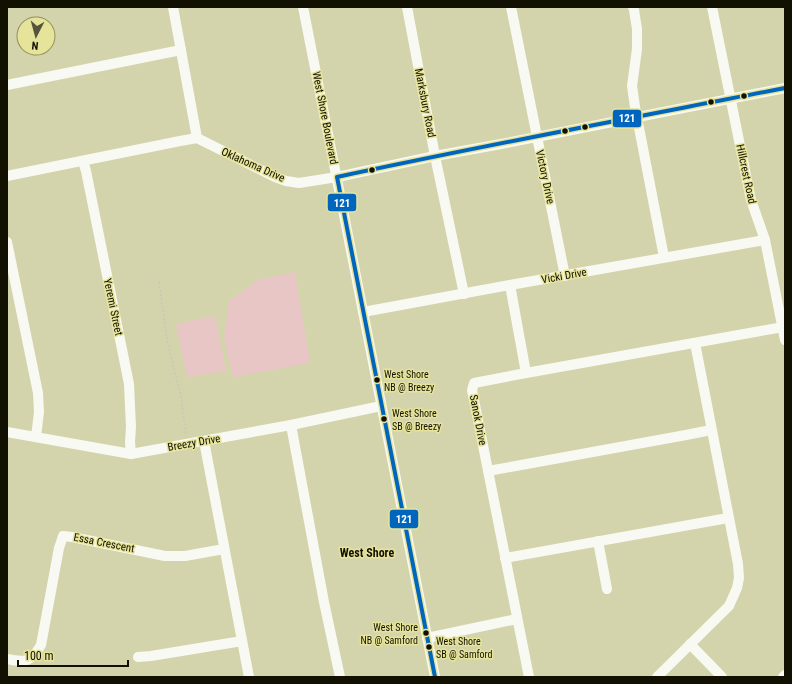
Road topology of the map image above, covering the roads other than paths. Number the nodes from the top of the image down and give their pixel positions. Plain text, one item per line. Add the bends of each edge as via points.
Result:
1 (173, 7) edge
2 (303, 7) edge
3 (407, 7) edge
4 (511, 7) edge
5 (633, 7) edge
6 (712, 7) edge
7 (181, 50) junction
8 (7, 85) edge
9 (785, 88) edge
10 (730, 99) junction
11 (637, 118) junction
12 (537, 137) junction
13 (197, 138) junction
14 (435, 156) junction
15 (83, 161) junction
16 (7, 176) edge
17 (337, 177) junction
18 (765, 240) junction
19 (7, 242) edge
20 (664, 258) junction
21 (565, 276) junction
22 (510, 285) junction
23 (464, 294) junction
24 (363, 312) junction
25 (783, 327) junction
26 (785, 340) edge
27 (695, 343) junction
28 (526, 373) junction
29 (381, 406) junction
30 (291, 425) junction
31 (711, 430) junction
32 (7, 432) edge
33 (36, 437) junction
34 (204, 441) junction
35 (131, 454) junction
36 (488, 471) junction
37 (728, 518) junction
38 (598, 541) junction
39 (224, 549) junction
40 (505, 558) junction
41 (607, 589) dead end
42 (517, 619) junction
43 (427, 638) junction
44 (242, 640) junction
45 (690, 644) junction
46 (138, 657) dead end
47 (7, 659) edge
48 (785, 675) edge
49 (249, 677) edge
50 (340, 677) edge
51 (435, 677) edge
52 (529, 677) edge
53 (657, 677) edge
54 (722, 677) edge
55 (783, 677) edge

1 - 7 street
2 - 17 street, West Shore Boulevard
3 - 14 street, Marksbury Road
4 - 12 street, Victory Drive
5 - 11 street via 637,49 632,86
6 - 10 street, Hillcrest Road
7 - 8 street
7 - 13 street
9 - 10 street, Oklahoma Drive
10 - 11 street, Oklahoma Drive
10 - 18 street, Hillcrest Road via 751,200
11 - 12 street, Oklahoma Drive
11 - 20 street
12 - 14 street, Oklahoma Drive
12 - 21 street, Victory Drive
13 - 15 street
13 - 17 street, Oklahoma Drive via 286,181 299,183
14 - 17 street, Oklahoma Drive
14 - 23 street, Marksbury Road
15 - 16 street
15 - 35 street, Yeremi Street via 129,384
17 - 24 street, West Shore Boulevard
18 - 20 street, Vicki Drive
18 - 25 street, Hillcrest Road
19 - 33 street via 38,393 40,412
20 - 21 street, Vicki Drive
21 - 22 street, Vicki Drive
22 - 23 street, Vicki Drive
22 - 28 street
23 - 24 street, Vicki Drive
24 - 29 street, West Shore Boulevard
25 - 26 street, Hillcrest Road
25 - 27 street, Sanok Drive
27 - 28 street, Sanok Drive
27 - 31 street
28 - 36 street, Sanok Drive via 474,383 472,390
29 - 30 street, Breezy Drive
29 - 43 street, West Shore Boulevard
30 - 34 street, Breezy Drive
30 - 50 street
31 - 36 street
31 - 37 street
32 - 33 street, Breezy Drive
33 - 35 street, Breezy Drive
34 - 35 street, Breezy Drive
34 - 39 street
36 - 40 street, Sanok Drive
37 - 38 street
37 - 45 street via 738,564 737,588 729,606
38 - 40 street
38 - 41 street
39 - 44 street
39 - 47 street, Essa Crescent via 186,556 165,556 63,536 41,645 29,660
40 - 42 street, Sanok Drive
42 - 43 street
42 - 52 street, Sanok Drive
43 - 51 street, West Shore Boulevard
44 - 46 street
44 - 49 street
45 - 53 street
45 - 54 street
48 - 55 street

